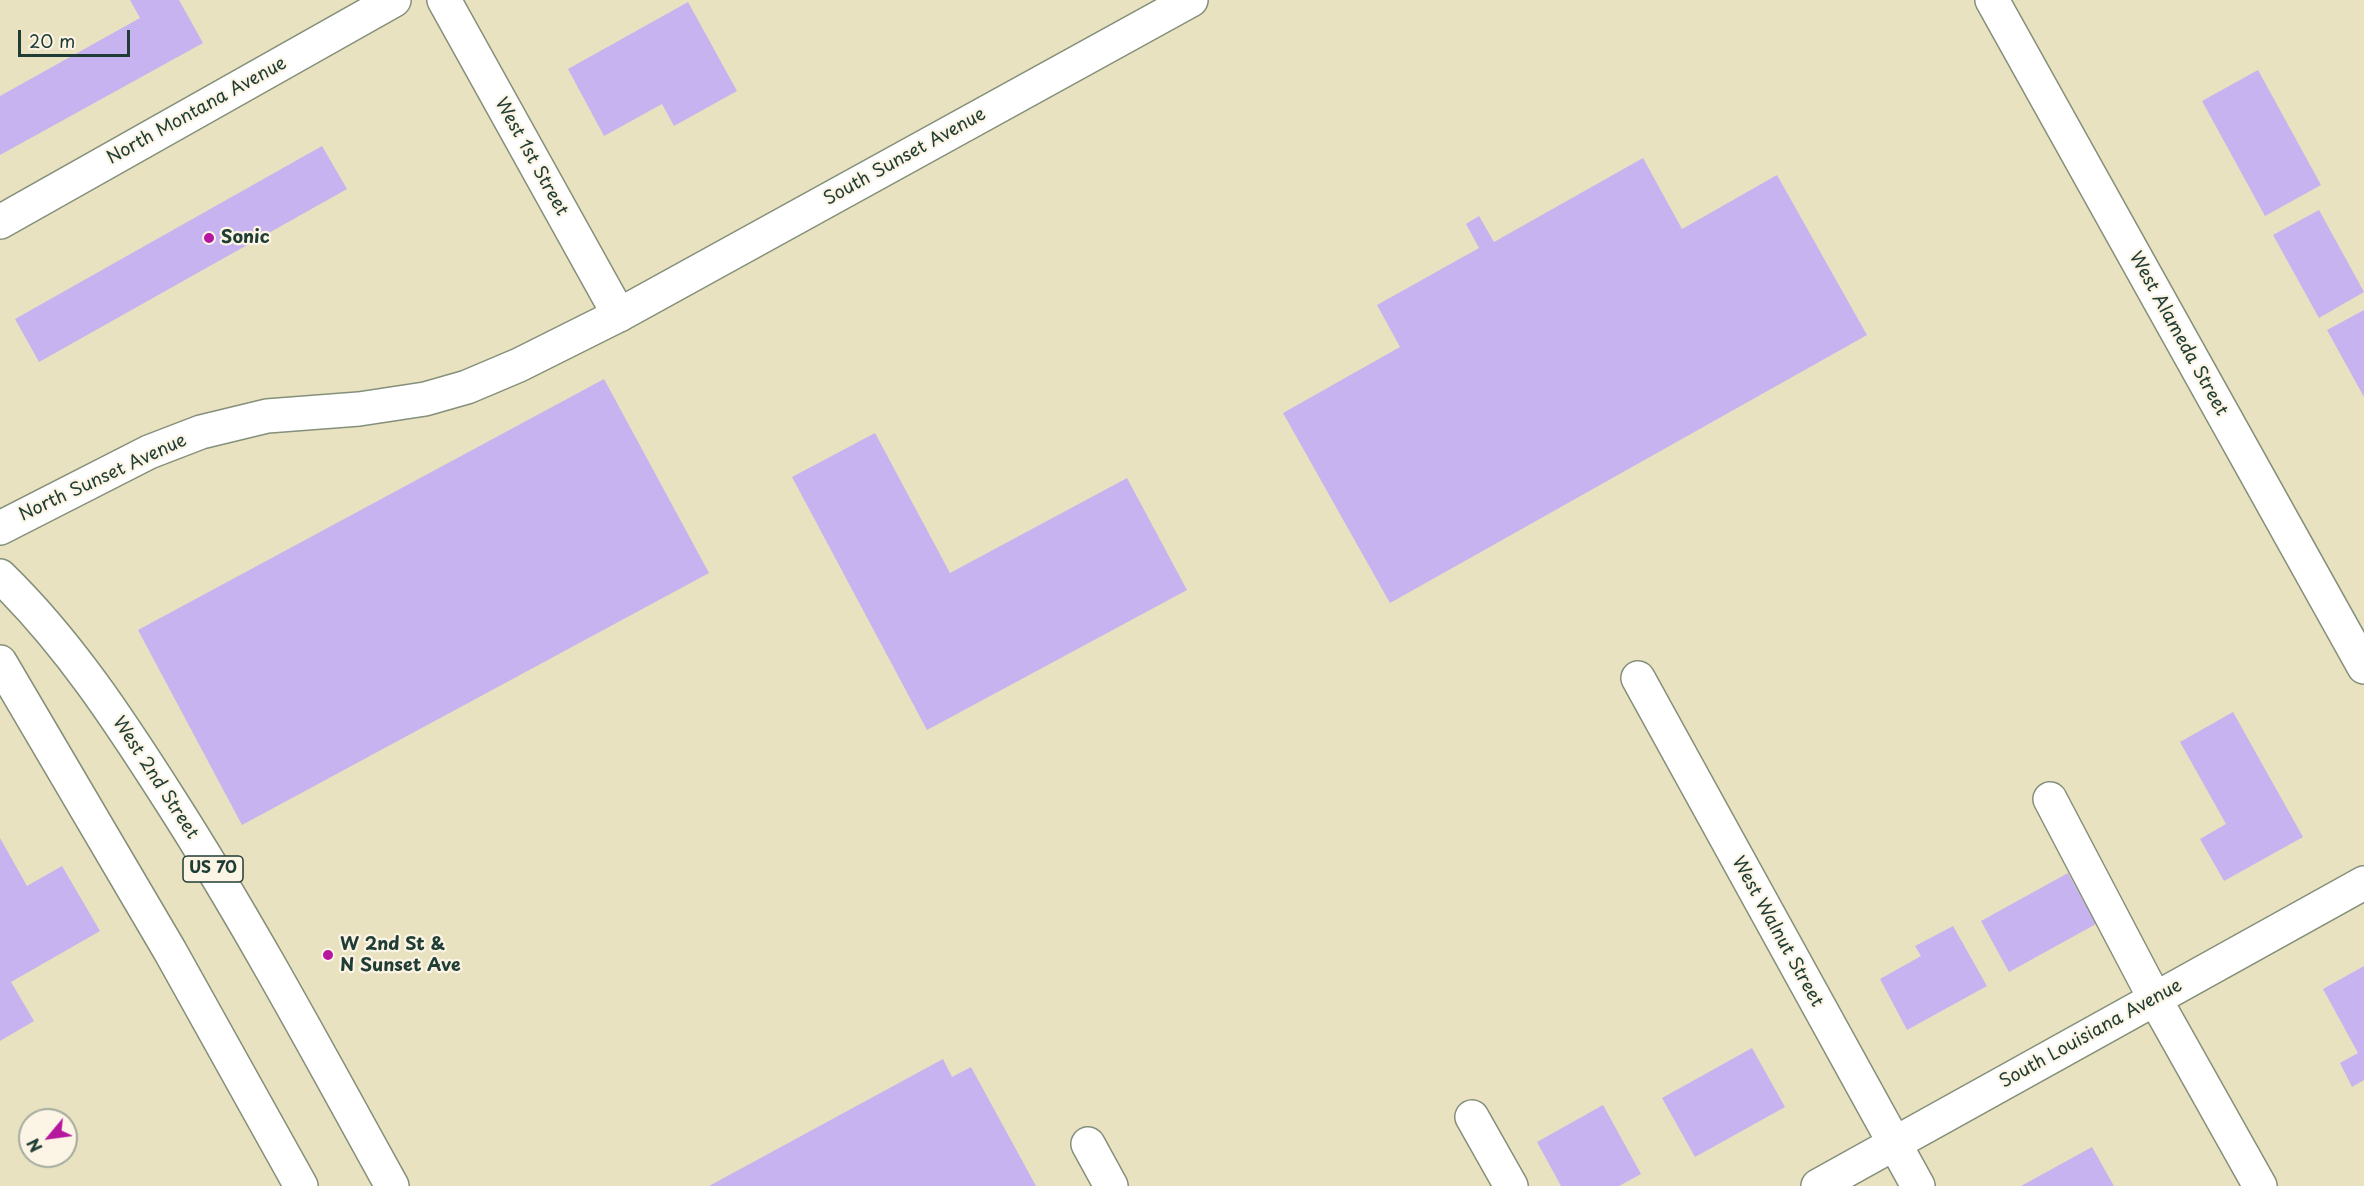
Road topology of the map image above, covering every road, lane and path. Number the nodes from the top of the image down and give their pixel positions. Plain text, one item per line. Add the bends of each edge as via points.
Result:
1 (394, 0) edge
2 (444, 0) edge
3 (1191, 0) edge
4 (1992, 0) edge
5 (0, 222) edge
6 (619, 315) junction
7 (0, 528) edge
8 (0, 576) edge
9 (0, 662) edge
10 (2364, 668) edge
11 (1638, 678) dead end
12 (2050, 799) dead end
13 (2364, 883) edge
14 (2155, 999) junction
15 (1472, 1117) dead end
16 (1893, 1143) junction
17 (1088, 1144) dead end
18 (301, 1186) edge
19 (392, 1186) edge
20 (1111, 1186) edge
21 (1511, 1186) edge
22 (1818, 1186) edge
23 (1918, 1186) edge
24 (2260, 1186) edge

1 - 5 street, North Montana Avenue
2 - 6 street, West 1st Street
3 - 6 street, South Sunset Avenue
4 - 10 street, West Alameda Street
6 - 7 street, North Sunset Avenue via 501,373 425,399 267,416 201,432 149,452
8 - 19 street, West 2nd Street / US 70 via 72,655 131,738 261,948
9 - 18 street via 170,951
11 - 16 street, West Walnut Street
12 - 14 street
13 - 14 street, South Louisiana Avenue
14 - 16 street, South Louisiana Avenue
14 - 24 street
15 - 21 street
16 - 22 street, South Louisiana Avenue
16 - 23 street, West Walnut Street
17 - 20 street

